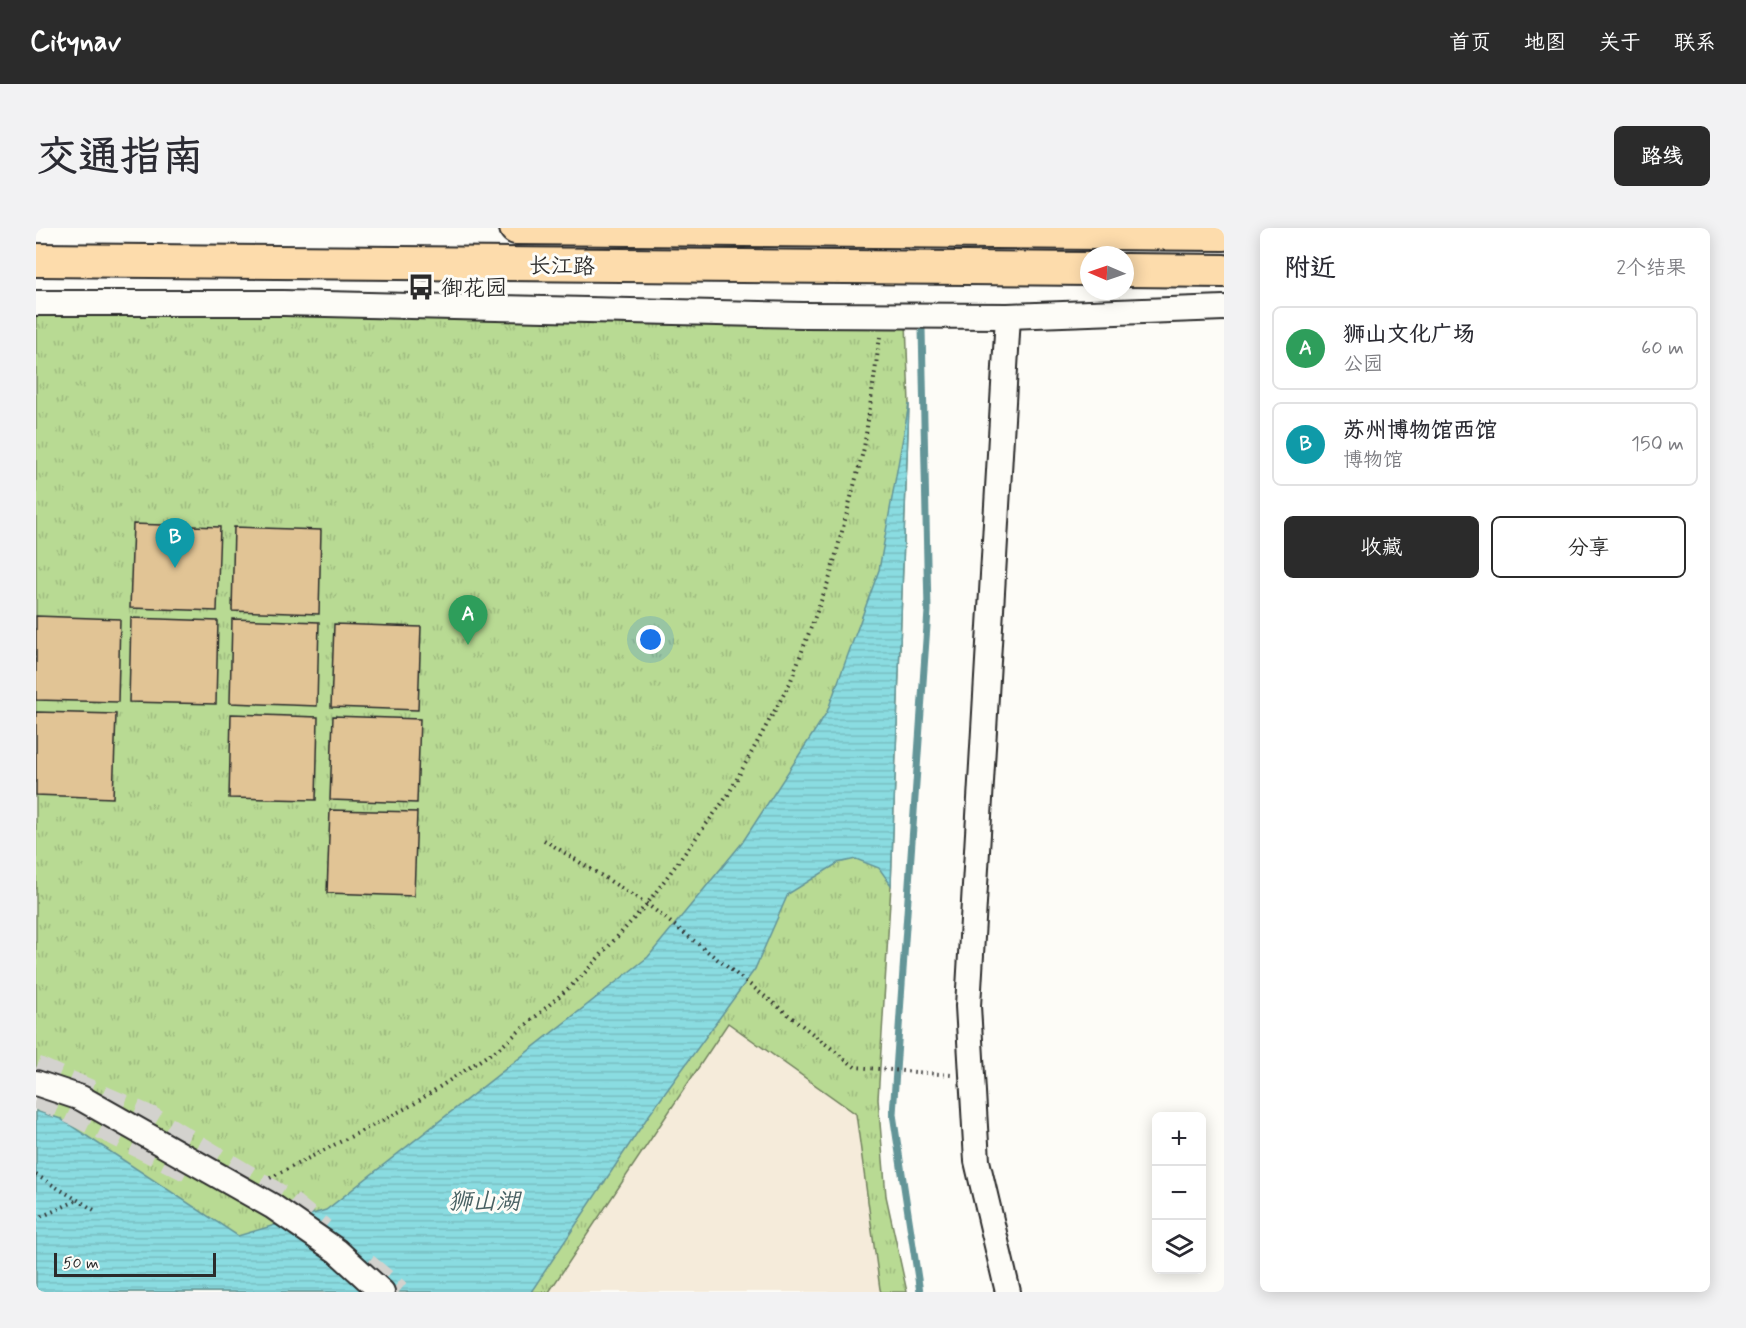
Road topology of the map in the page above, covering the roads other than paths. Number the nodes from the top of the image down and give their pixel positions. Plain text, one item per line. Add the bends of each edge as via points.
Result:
1 (516, 228) edge
2 (1224, 234) edge
3 (36, 260) edge
4 (1080, 269) edge
5 (1134, 270) edge
6 (1224, 271) edge
7 (36, 303) edge
8 (1224, 308) edge
9 (1008, 316) junction
10 (36, 1083) edge
11 (382, 1292) edge
12 (1008, 1292) edge

1 - 2 main road, 长江路
3 - 4 main road, 长江路
5 - 6 main road
7 - 9 street via 283,303
8 - 9 street
9 - 12 street via 968,1006 977,1161
10 - 11 street via 81,1098 272,1206 337,1251

